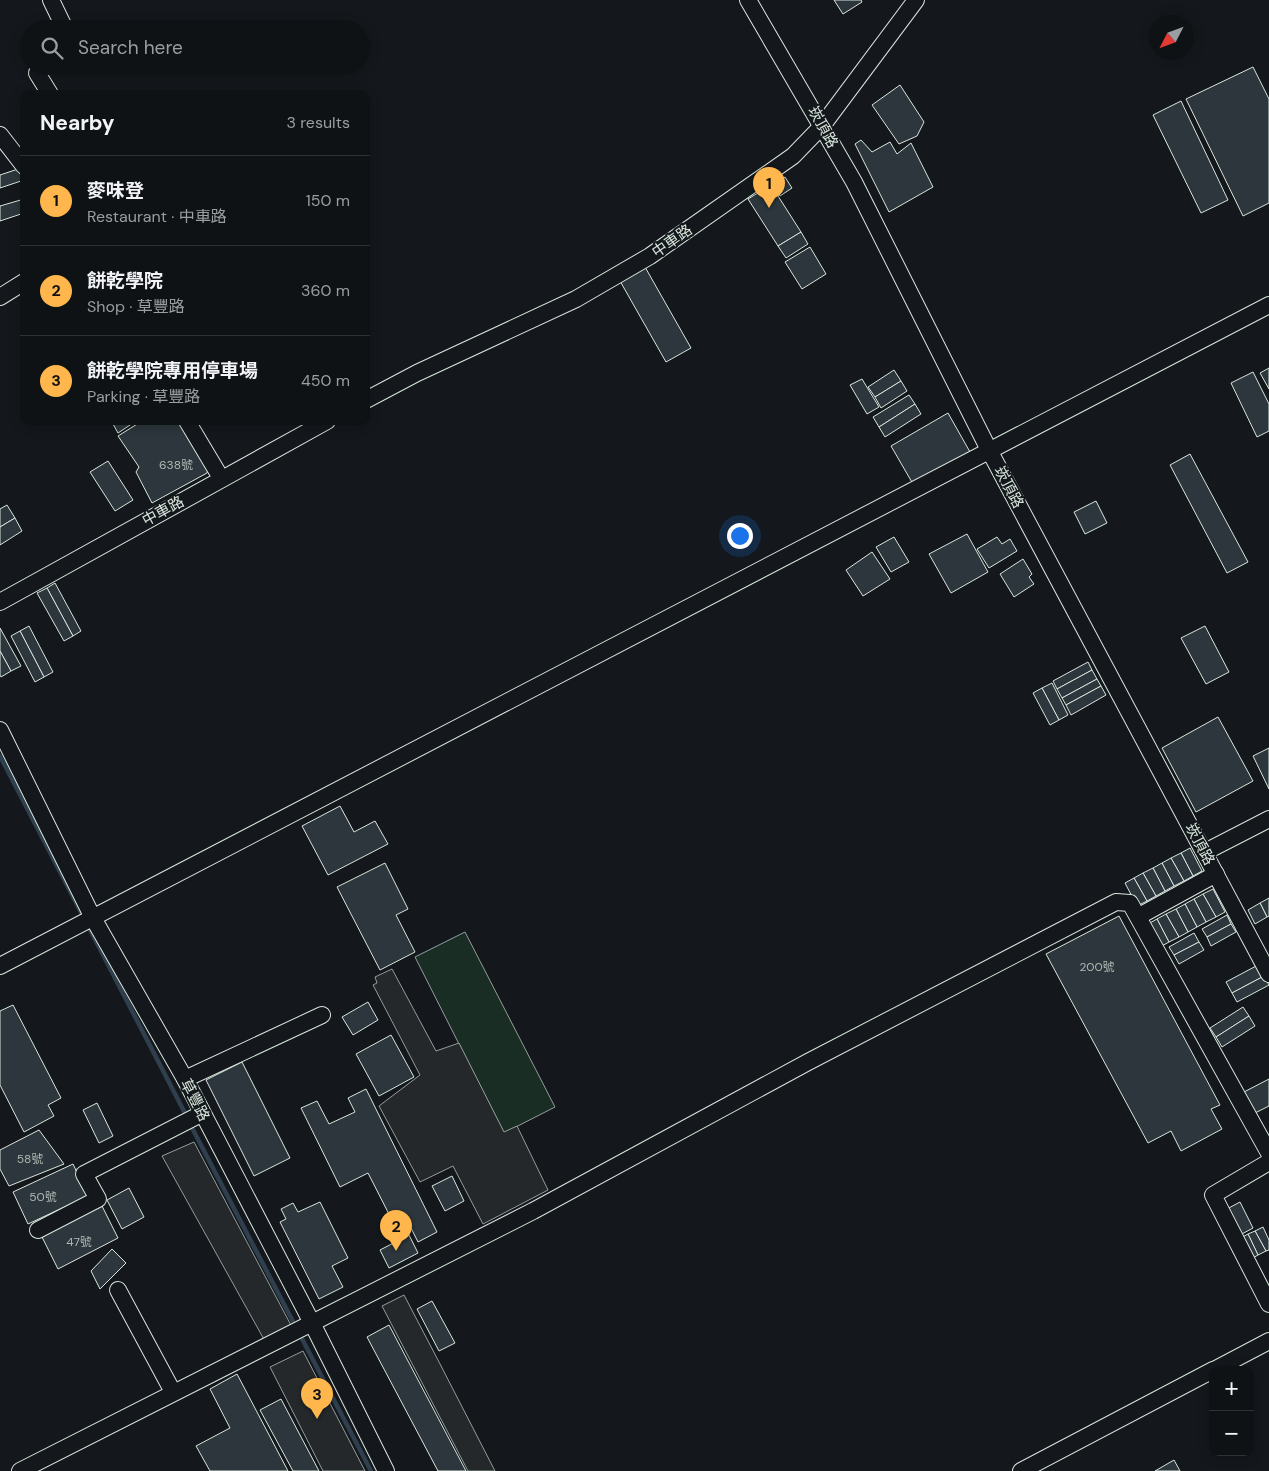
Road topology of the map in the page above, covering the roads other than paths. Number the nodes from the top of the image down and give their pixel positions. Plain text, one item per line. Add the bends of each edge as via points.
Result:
1 (748, 0) edge
2 (916, 0) edge
3 (59, 2) edge
4 (63, 20) edge
5 (38, 75) edge
6 (48, 90) edge
7 (822, 126) junction
8 (0, 135) edge
9 (20, 161) edge
10 (20, 284) edge
11 (0, 297) edge
12 (1269, 305) edge
13 (370, 398) edge
14 (189, 425) edge
15 (320, 425) edge
16 (989, 450) junction
17 (221, 478) junction
18 (0, 602) edge
19 (0, 730) edge
20 (1269, 820) edge
21 (1205, 852) junction
22 (1216, 874) junction
23 (1143, 914) dead end
24 (93, 918) junction
25 (0, 966) edge
26 (1269, 974) edge
27 (322, 1015) dead end
28 (185, 1079) junction
29 (201, 1114) junction
30 (1269, 1153) edge
31 (1269, 1162) edge
32 (38, 1230) dead end
33 (118, 1290) dead end
34 (1269, 1304) edge
35 (312, 1322) junction
36 (1269, 1341) edge
37 (1221, 1366) edge
38 (1209, 1372) edge
39 (173, 1392) junction
40 (20, 1471) edge
41 (386, 1471) edge
42 (1020, 1471) edge

1 - 7 street, 崁頂路
2 - 7 street, 中車路
3 - 4 street
5 - 6 street
7 - 13 street, 中車路 via 793,156 650,256 576,299
7 - 16 street, 崁頂路 via 854,182
8 - 9 street
10 - 11 street
12 - 16 street
14 - 17 street
15 - 17 street, 中車路
16 - 21 street, 崁頂路
16 - 24 street
17 - 18 street, 中車路
19 - 24 street, 草豐路
20 - 21 street
21 - 22 street, 崁頂路
22 - 23 street
22 - 26 street, 崁頂路
24 - 25 street
24 - 28 street, 草豐路
27 - 28 street
28 - 29 street, 草豐路
29 - 32 street via 84,1174 98,1199
29 - 35 street, 草豐路
30 - 35 street via 1130,903 1116,902 808,1062 533,1211
31 - 34 street via 1213,1195
33 - 39 street
35 - 39 street
35 - 41 street, 草豐路
36 - 37 street
38 - 42 street
39 - 40 street

